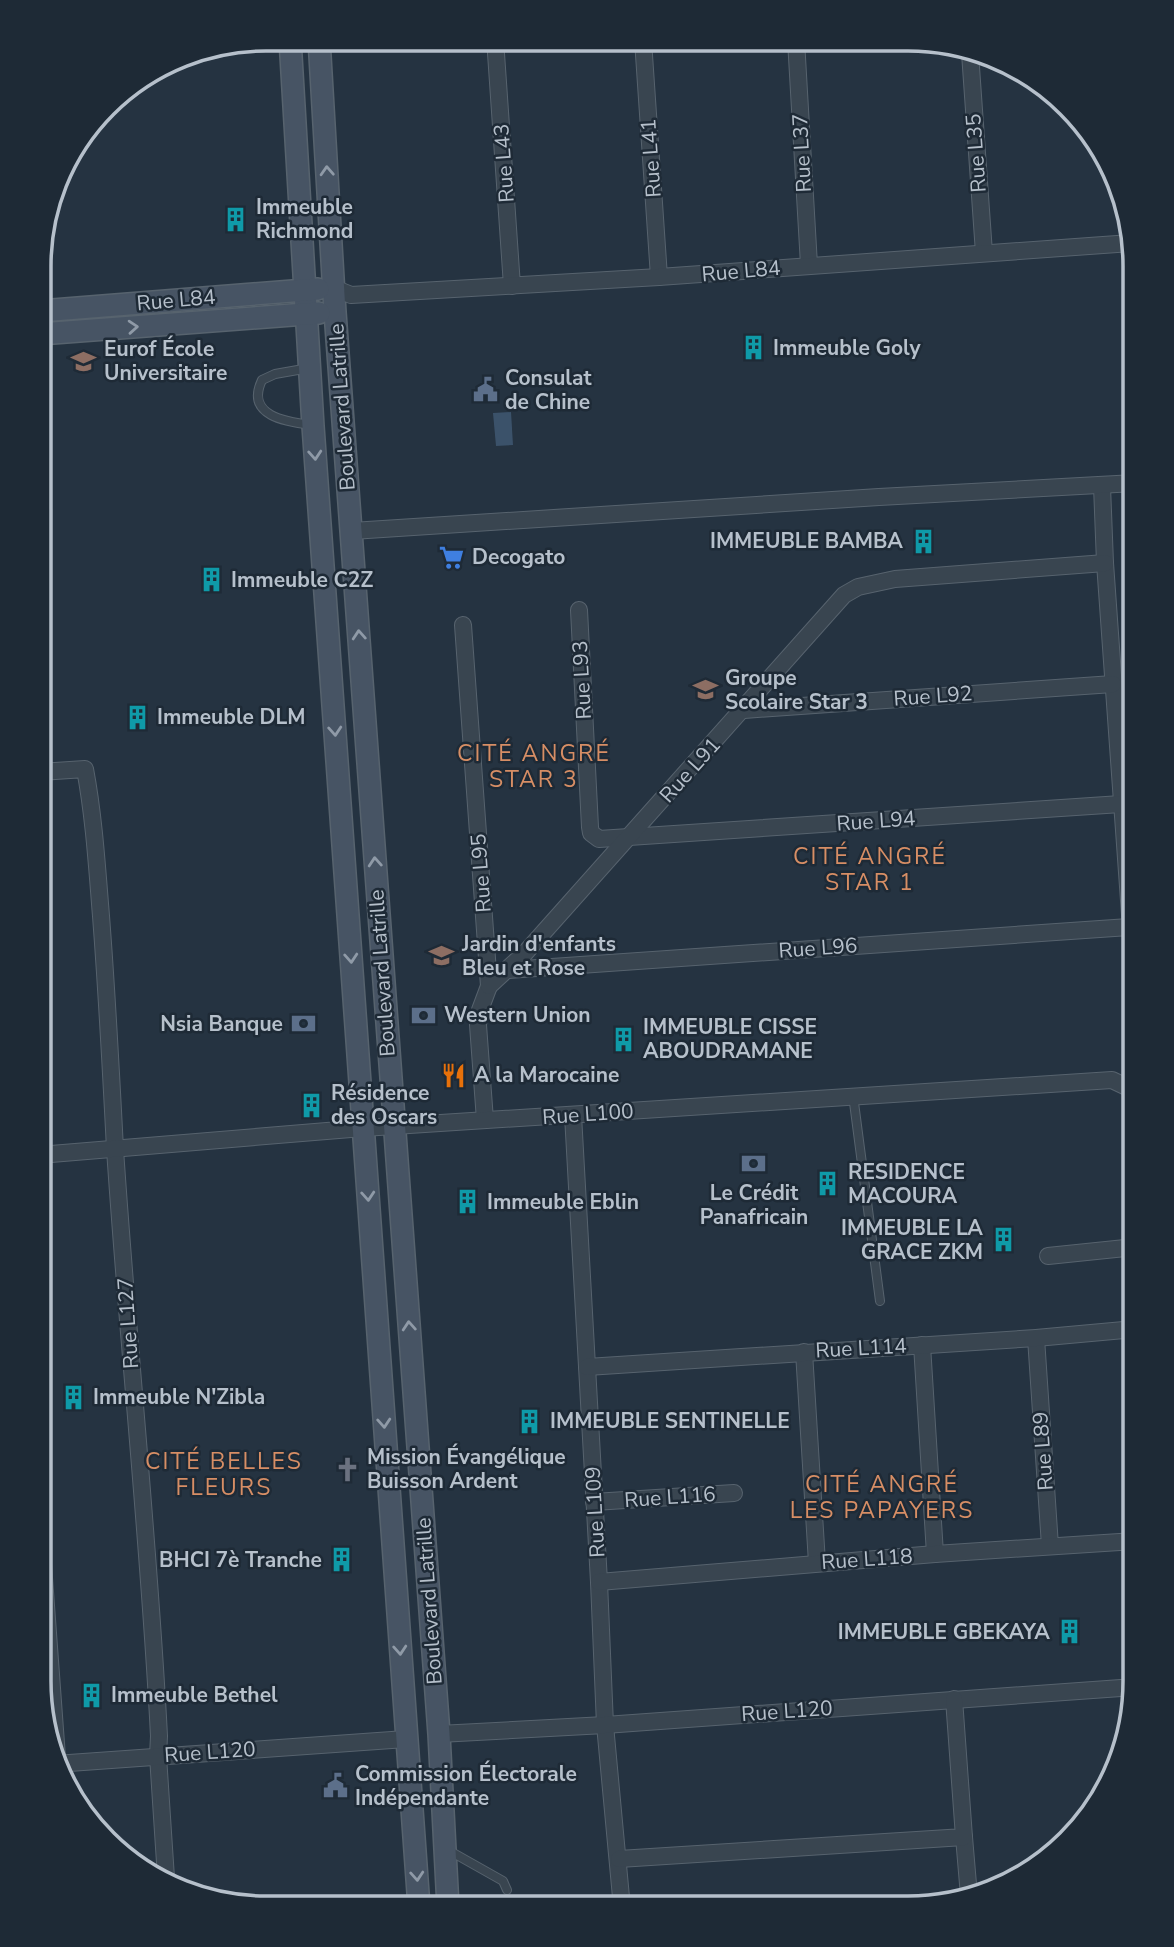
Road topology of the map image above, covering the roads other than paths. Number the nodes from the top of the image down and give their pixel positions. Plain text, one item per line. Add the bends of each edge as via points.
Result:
1 (291, 51) edge
2 (320, 51) edge
3 (496, 51) edge
4 (644, 51) edge
5 (797, 51) edge
6 (971, 60) edge
7 (1122, 244) edge
8 (984, 253) junction
9 (809, 265) junction
10 (659, 277) junction
11 (512, 286) junction
12 (304, 289) junction
13 (343, 292) junction
14 (51, 310) edge
15 (335, 312) junction
16 (306, 315) junction
17 (51, 333) edge
18 (309, 368) junction
19 (313, 426) junction
20 (1123, 484) edge
21 (1102, 486) junction
22 (352, 531) junction
23 (1105, 563) junction
24 (579, 610) dead end
25 (463, 625) dead end
26 (1113, 684) junction
27 (744, 710) junction
28 (51, 771) edge
29 (1121, 804) junction
30 (1123, 835) edge
31 (631, 837) junction
32 (1123, 927) edge
33 (508, 970) junction
34 (489, 986) junction
35 (1123, 1085) edge
36 (853, 1095) junction
37 (573, 1115) junction
38 (485, 1120) junction
39 (393, 1126) junction
40 (363, 1128) junction
41 (116, 1149) junction
42 (51, 1154) edge
43 (1123, 1248) edge
44 (1048, 1256) dead end
45 (880, 1301) dead end
46 (1123, 1330) edge
47 (1036, 1338) junction
48 (922, 1345) junction
49 (804, 1352) junction
50 (587, 1367) junction
51 (734, 1493) dead end
52 (601, 1502) junction
53 (1123, 1542) edge
54 (1049, 1546) junction
55 (935, 1554) junction
56 (817, 1563) junction
57 (599, 1582) junction
58 (51, 1680) edge
59 (1123, 1688) edge
60 (954, 1699) junction
61 (53, 1711) edge
62 (605, 1725) junction
63 (439, 1734) junction
64 (406, 1739) junction
65 (158, 1756) junction
66 (67, 1765) edge
67 (964, 1837) junction
68 (444, 1847) junction
69 (619, 1859) junction
70 (166, 1872) edge
71 (969, 1887) edge
72 (507, 1891) dead end
73 (418, 1896) edge
74 (447, 1896) edge
75 (621, 1896) edge

1 - 12 main road, Boulevard Latrille
13 -> 2 main road, Boulevard Latrille
3 - 11 street, Rue L43
4 - 10 street, Rue L41
5 - 9 street, Rue L37
6 - 8 street, Rue L35
7 - 8 street, Rue L84
8 - 9 street, Rue L84
9 - 10 street, Rue L84
10 - 11 street, Rue L84
11 - 13 street, Rue L84
12 - 13 main road, Rue L84
12 - 14 main road, Rue L84
12 - 16 main road, Boulevard Latrille
13 - 15 main road, Boulevard Latrille
15 - 16 main road, Rue L84
15 - 22 main road, Boulevard Latrille
17 -> 16 main road, Rue L84
16 - 18 main road, Boulevard Latrille
18 - 19 main road, Boulevard Latrille
18 - 19 lane via 275,374 262,380 257,391 261,407 273,417
19 -> 40 main road, Boulevard Latrille
20 - 21 street
21 - 22 street
21 - 23 street
39 -> 22 main road, Boulevard Latrille
23 - 26 street
23 - 27 street, Rue L91 via 895,579 858,587 834,605
24 - 31 street, Rue L93 via 591,833 599,839
25 - 34 street, Rue L95
26 - 27 street, Rue L92
26 - 29 street
27 - 31 street, Rue L91
28 - 41 street, Rue L127 via 85,769 98,878
29 - 30 street
29 - 31 street, Rue L94
31 - 33 street, Rue L91
32 - 33 street, Rue L96
33 - 34 street, Rue L91
34 - 38 street, Rue L95 via 478,1025
35 - 36 street, Rue L100 via 1112,1080
36 - 37 street, Rue L100
36 - 45 lane
37 - 38 street, Rue L100
37 - 50 street, Rue L109
38 - 39 street, Rue L100
39 - 40 street, Rue L100
63 -> 39 main road, Boulevard Latrille
40 - 41 street, Rue L100
40 -> 64 main road, Boulevard Latrille
41 - 42 street, Rue L100
41 - 65 street, Rue L127 via 152,1604
43 - 44 street
46 - 47 street, Rue L114
47 - 48 street, Rue L114
47 - 54 street, Rue L89
48 - 49 street, Rue L114
48 - 55 street
49 - 50 street, Rue L114
49 - 56 street
50 - 52 street, Rue L109
51 - 52 street, Rue L116
52 - 57 street, Rue L109
53 - 54 street, Rue L118
54 - 55 street, Rue L118
55 - 56 street, Rue L118
56 - 57 street, Rue L118
57 - 62 street, Rue L109
58 - 61 street
59 - 60 street, Rue L120
60 - 62 street, Rue L120
60 - 67 street
62 - 63 street, Rue L120
62 - 69 street, Rue L109
63 - 68 main road, Boulevard Latrille
64 - 65 street, Rue L120
64 -> 73 main road, Boulevard Latrille
65 - 66 street, Rue L120
65 - 70 street, Rue L127
67 - 69 street
67 - 71 street
68 - 72 lane via 503,1881
68 - 74 main road, Boulevard Latrille
69 - 75 street, Rue L109

